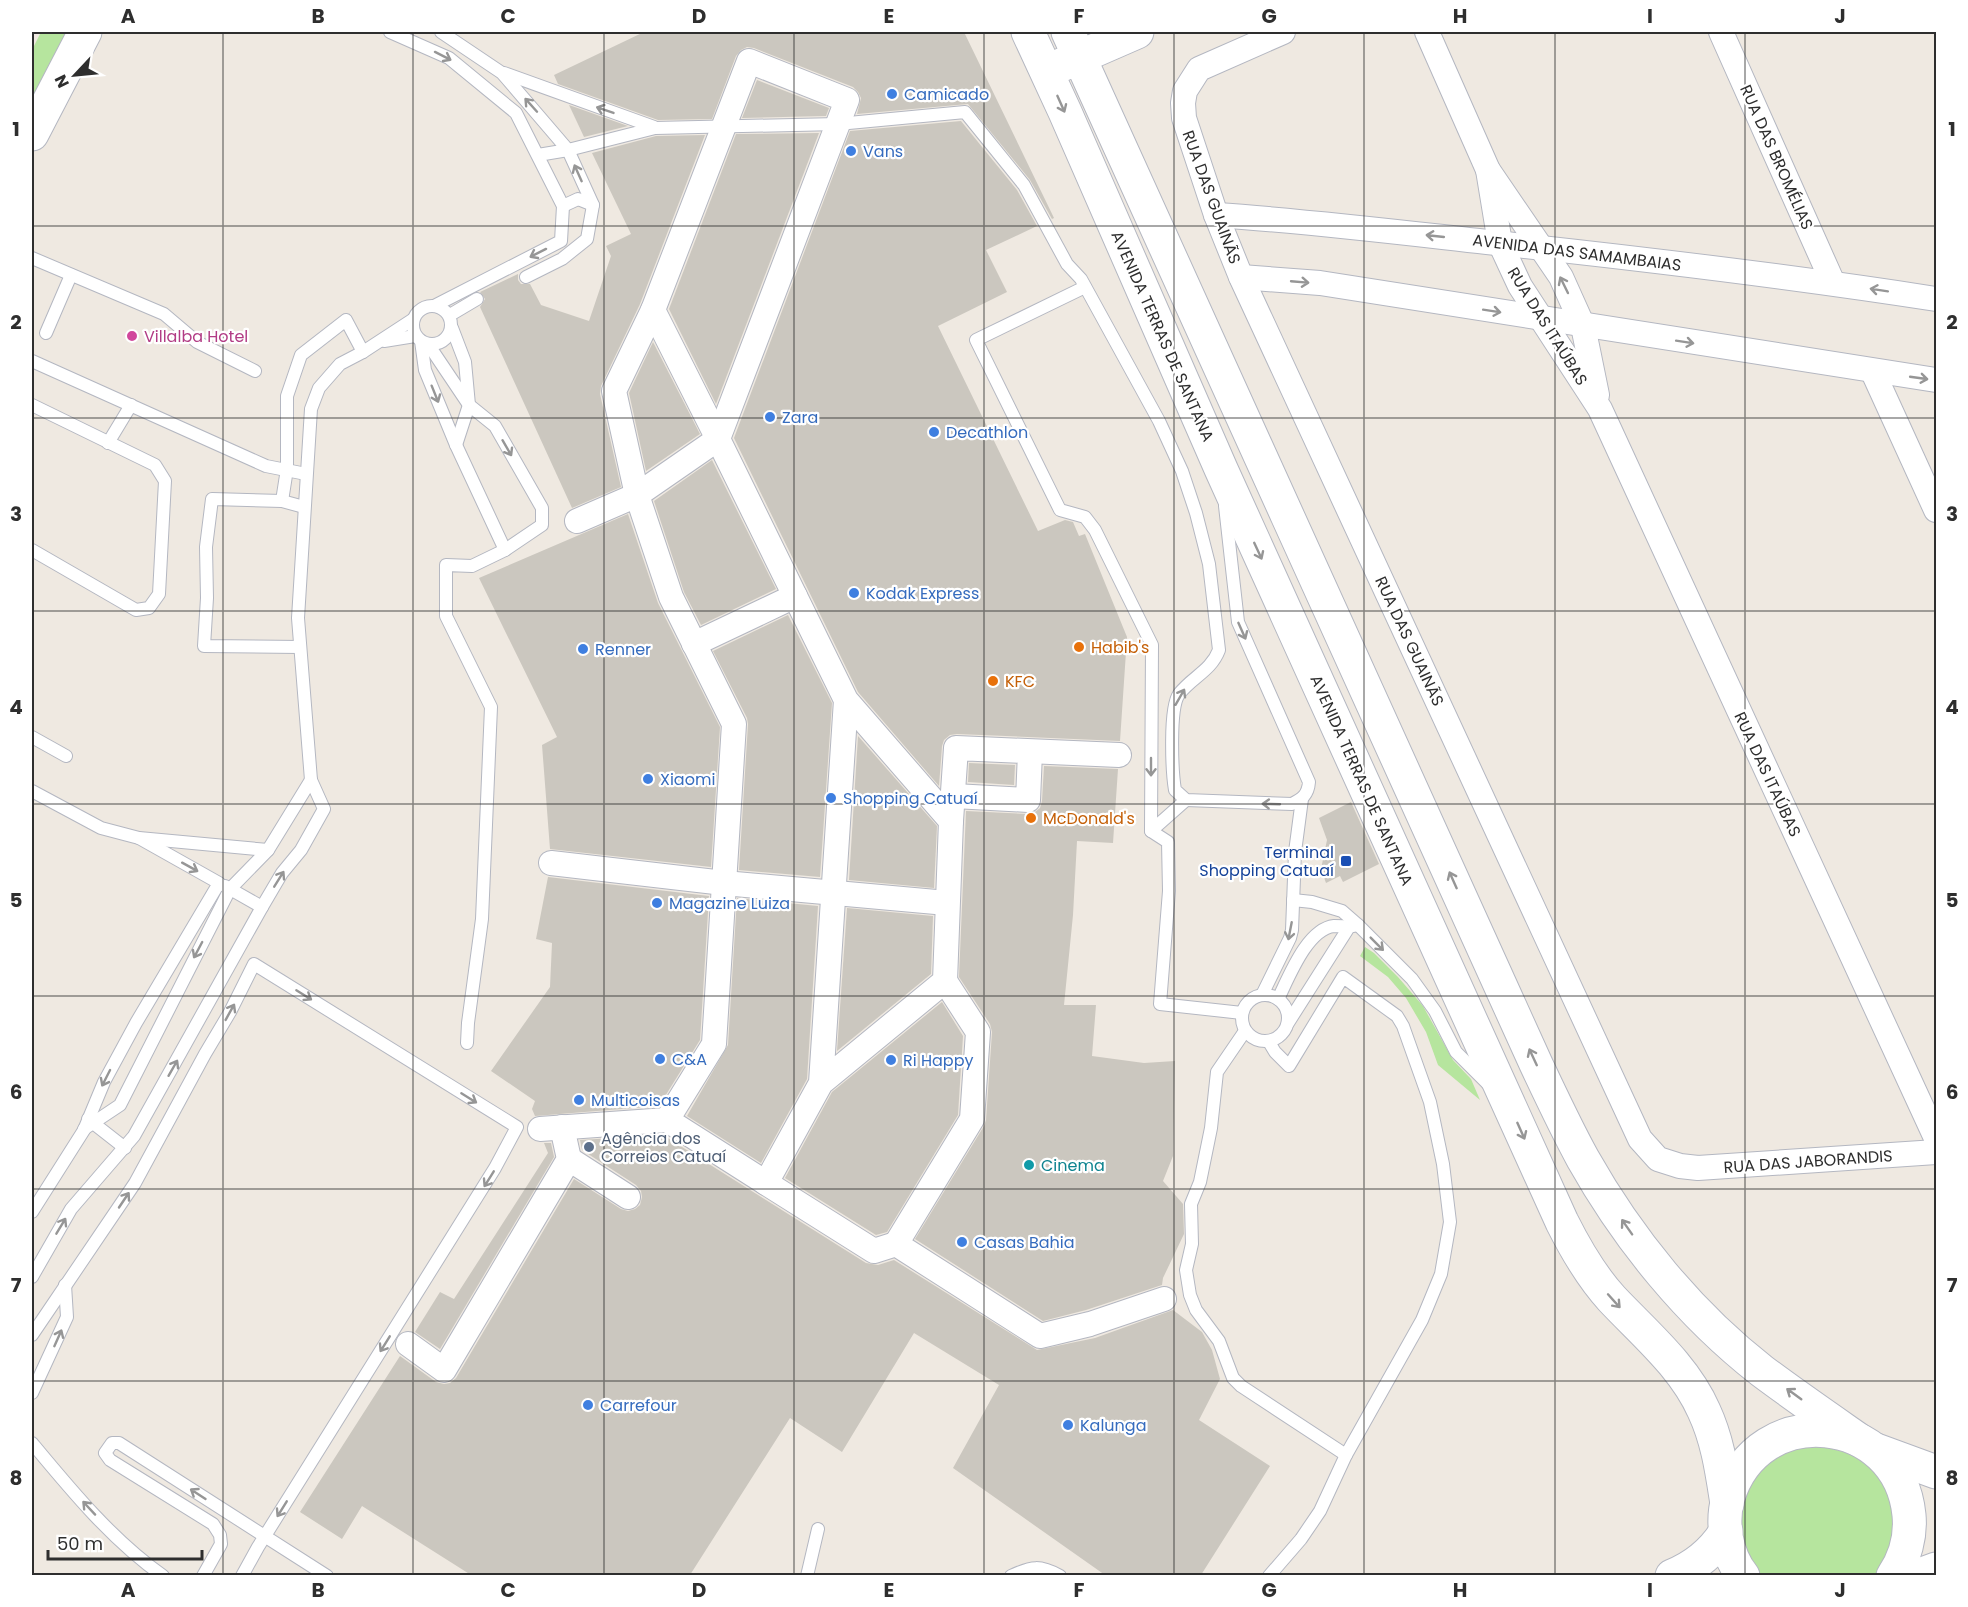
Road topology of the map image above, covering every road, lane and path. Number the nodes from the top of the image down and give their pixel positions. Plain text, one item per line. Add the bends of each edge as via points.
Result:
1 (85, 32) edge
2 (390, 32) edge
3 (441, 32) edge
4 (1028, 32) edge
5 (1137, 32) edge
6 (1283, 32) edge
7 (1427, 32) edge
8 (1721, 32) edge
9 (1074, 44) edge
10 (1047, 71) junction
11 (502, 73) junction
12 (838, 124) junction
13 (724, 126) junction
14 (655, 128) junction
15 (32, 134) edge
16 (568, 150) junction
17 (538, 155) junction
18 (1488, 170) junction
19 (593, 205) junction
20 (563, 206) junction
21 (1216, 215) junction
22 (1500, 243) junction
23 (1539, 246) junction
24 (33, 263) edge
25 (71, 274) junction
26 (526, 277) dead end
27 (1241, 277) junction
28 (1833, 283) junction
29 (1085, 287) junction
30 (477, 299) dead end
31 (1936, 299) edge
32 (436, 305) junction
33 (653, 310) junction
34 (1540, 318) junction
35 (412, 320) junction
36 (451, 322) junction
37 (1583, 326) junction
38 (46, 333) dead end
39 (421, 340) junction
40 (380, 342) junction
41 (363, 352) junction
42 (32, 361) edge
43 (255, 371) dead end
44 (1874, 372) junction
45 (1936, 380) edge
46 (32, 405) edge
47 (131, 405) junction
48 (469, 405) junction
49 (1600, 409) junction
50 (718, 439) junction
51 (108, 443) junction
52 (456, 445) junction
53 (287, 469) junction
54 (1221, 469) junction
55 (306, 474) junction
56 (637, 495) junction
57 (282, 501) junction
58 (304, 507) junction
59 (1936, 510) edge
60 (578, 521) dead end
61 (32, 550) edge
62 (505, 550) junction
63 (795, 596) junction
64 (694, 645) junction
65 (300, 647) junction
66 (846, 700) junction
67 (1334, 716) junction
68 (32, 737) edge
69 (1030, 752) junction
70 (1119, 755) dead end
71 (66, 756) dead end
72 (1336, 756) dead end
73 (311, 780) junction
74 (32, 791) edge
75 (954, 796) junction
76 (1302, 799) junction
77 (1186, 800) junction
78 (951, 821) junction
79 (1151, 831) junction
80 (139, 838) junction
81 (268, 850) junction
82 (551, 863) dead end
83 (219, 883) junction
84 (724, 883) junction
85 (230, 889) junction
86 (834, 893) junction
87 (1399, 893) dead end
88 (1293, 900) junction
89 (947, 903) junction
90 (262, 907) junction
91 (1353, 926) junction
92 (945, 981) junction
93 (1263, 995) junction
94 (1278, 999) junction
95 (1242, 1013) junction
96 (1470, 1019) junction
97 (1288, 1023) junction
98 (1245, 1031) junction
99 (1269, 1042) junction
100 (467, 1043) dead end
101 (821, 1083) junction
102 (1507, 1100) junction
103 (667, 1120) junction
104 (89, 1124) junction
105 (1936, 1138) edge
106 (125, 1148) junction
107 (1936, 1152) edge
108 (569, 1160) junction
109 (1680, 1166) joint
110 (766, 1183) junction
111 (628, 1197) dead end
112 (32, 1212) edge
113 (896, 1244) junction
114 (32, 1277) edge
115 (65, 1285) junction
116 (1164, 1299) dead end
117 (32, 1335) edge
118 (408, 1344) dead end
119 (32, 1393) edge
120 (32, 1443) edge
121 (1867, 1444) junction
122 (1346, 1455) junction
123 (1936, 1472) edge
124 (1726, 1518) junction
125 (818, 1529) dead end
126 (264, 1537) junction
127 (1936, 1569) edge
128 (163, 1575) edge
129 (203, 1575) edge
130 (242, 1575) edge
131 (327, 1575) edge
132 (807, 1575) edge
133 (1011, 1575) edge
134 (1060, 1575) edge
135 (1269, 1575) edge
136 (1672, 1575) edge
137 (1743, 1575) edge
138 (1893, 1575) edge
139 (1917, 1575) edge

1 - 15 street
2 -> 17 lane via 449,58 516,113
3 - 11 lane
4 - 10 street, AVENIDA TERRAS DE SANTANA
5 - 9 street
6 - 21 street, RUA DAS GUAINÃS via 1199,69 1185,91 1184,118
7 - 18 street, RUA DAS ITAÚBAS
8 - 28 street, RUA DAS BROMÉLIAS
9 - 10 street
121 -> 9 street via 1761,1370 1700,1315 1641,1247 1583,1158
10 -> 54 street, AVENIDA TERRAS DE SANTANA
14 -> 11 lane
16 -> 11 lane
12 - 13 lane
12 - 13 street via 847,100 749,61
12 - 29 lane via 965,112 1024,185 1067,264
12 - 50 street
13 - 14 lane
13 - 33 street
14 - 16 lane
16 - 17 lane
19 -> 16 lane
17 - 20 lane
18 - 22 street, RUA DAS ITAÚBAS
18 - 23 street, RUA DAS ITAÚBAS
19 - 20 lane via 578,199
19 - 26 lane via 587,239 562,259
20 -> 32 lane via 561,241
22 -> 21 street, AVENIDA DAS SAMAMBAIAS
21 - 27 street, RUA DAS GUAINÃS
22 - 23 street, AVENIDA DAS SAMAMBAIAS
22 - 34 street, RUA DAS ITAÚBAS
23 - 28 street, AVENIDA DAS SAMAMBAIAS
37 -> 23 street, RUA DAS ITAÚBAS via 1561,278
24 - 25 lane
25 - 38 lane
25 - 43 lane via 164,314 197,342
27 -> 34 street via 1320,283
27 - 109 street, RUA DAS GUAINÃS via 1641,1139 1658,1159
31 -> 28 street, AVENIDA DAS SAMAMBAIAS
77 -> 29 lane via 1174,785 1173,711 1178,695 1203,674 1219,650 1209,564 1182,471
29 -> 79 lane via 976,340 1060,510 1085,517 1095,530 1152,645
30 - 36 lane
32 - 35 lane via 421,308
32 - 36 lane
33 - 50 street
33 - 56 street via 614,391
34 - 37 street
34 - 49 street, RUA DAS ITAÚBAS
35 - 39 lane
35 - 40 lane
36 - 39 lane via 443,341
36 - 48 lane via 465,362
37 -> 44 street
37 - 49 street, RUA DAS ITAÚBAS
39 - 40 lane
39 - 48 lane
39 -> 52 lane via 425,370
40 - 41 lane
41 - 53 lane via 346,320 301,356 287,396
41 - 55 lane via 340,364 319,388 311,409
42 - 47 lane
44 -> 45 street
44 - 59 street
46 - 51 lane
47 - 51 lane
47 - 53 lane via 266,466
48 - 52 lane
48 -> 62 lane via 495,426 542,508 542,525
49 - 105 street, RUA DAS ITAÚBAS
50 - 56 street
50 - 63 street
51 - 61 lane via 155,465 165,481 159,594 149,608 136,610
52 - 62 lane
53 - 55 lane
53 - 57 lane
54 -> 67 street, AVENIDA TERRAS DE SANTANA
54 -> 76 lane via 1238,622 1309,783
55 - 58 lane
56 - 60 street
56 - 64 street via 671,597
57 - 58 lane
57 - 65 lane via 212,499 206,547 204,646
58 - 65 lane
62 - 100 lane via 472,566 446,565 446,616 491,706 482,919
63 - 64 street
63 - 66 street
64 - 84 street via 734,724
65 - 73 lane
66 - 78 street
66 - 86 street
67 - 72 lane
67 - 96 street, AVENIDA TERRAS DE SANTANA
68 - 71 lane
69 - 70 street
69 - 75 street via 956,748
69 - 75 street via 1028,800
73 - 81 lane
90 -> 73 lane via 324,809
74 - 80 lane via 101,828
75 - 78 street
76 -> 77 lane via 1292,804
76 - 88 lane
77 - 79 lane
78 - 89 street
79 - 95 lane via 1168,842 1169,891 1160,1004
80 - 81 lane
80 -> 83 lane
81 - 85 lane
82 - 84 street
83 - 85 lane
83 -> 104 lane via 130,1033 104,1082
84 - 86 street
84 - 103 street via 714,1044
85 - 90 lane
85 -> 104 lane via 120,1105
86 - 89 street
86 - 101 street
87 - 96 lane via 1443,988
88 - 91 lane via 1342,911
88 -> 93 lane via 1290,938
89 - 92 street
106 -> 90 lane
91 - 94 lane via 1333,926 1318,933 1304,949
91 - 97 lane
91 -> 102 lane via 1412,979 1429,1001 1455,1052
92 - 101 street
92 - 113 street via 978,1032 972,1119
93 - 94 lane
93 - 95 lane via 1247,1003
94 - 97 lane via 1287,1009
95 - 98 lane
96 - 102 street, AVENIDA TERRAS DE SANTANA
97 - 99 lane via 1282,1035
98 - 99 lane via 1256,1040
98 - 122 lane via 1216,1072 1211,1128 1200,1182 1191,1204 1192,1244 1186,1282 1196,1310 1219,1341 1240,1386
99 - 122 lane via 1289,1066 1342,977 1397,1016 1403,1026 1430,1102 1443,1164 1450,1222 1441,1274 1422,1320
101 - 110 street
102 -> 124 street, AVENIDA TERRAS DE SANTANA via 1577,1251 1610,1297 1677,1366 1704,1410 1719,1457
103 - 108 street via 551,1128
103 - 110 street
104 - 106 lane
104 - 112 lane
114 -> 106 lane via 71,1209
107 - 109 street, RUA DAS JABORANDIS
108 - 111 street
108 - 118 street via 444,1370
110 - 113 street via 874,1251
113 - 116 street via 1040,1336
115 - 117 lane
119 -> 115 lane via 67,1317
115 -> 126 lane via 135,1183 254,964 517,1127 490,1177
128 -> 120 lane via 118,1539
121 - 123 street
121 - 124 street via 1844,1433 1811,1430 1778,1438 1750,1458 1740,1472 1732,1487
121 - 138 street via 1896,1473 1908,1504 1909,1538
122 - 135 lane via 1320,1511
124 - 136 street via 1719,1542 1703,1558
124 - 137 street, AVENIDA TERRAS DE SANTANA via 1732,1556
125 - 132 lane
126 -> 129 lane via 119,1443 112,1443 105,1454 110,1460 213,1524 221,1544
126 - 130 lane
126 - 131 lane
127 - 139 street
133 - 134 lane via 1044,1567

